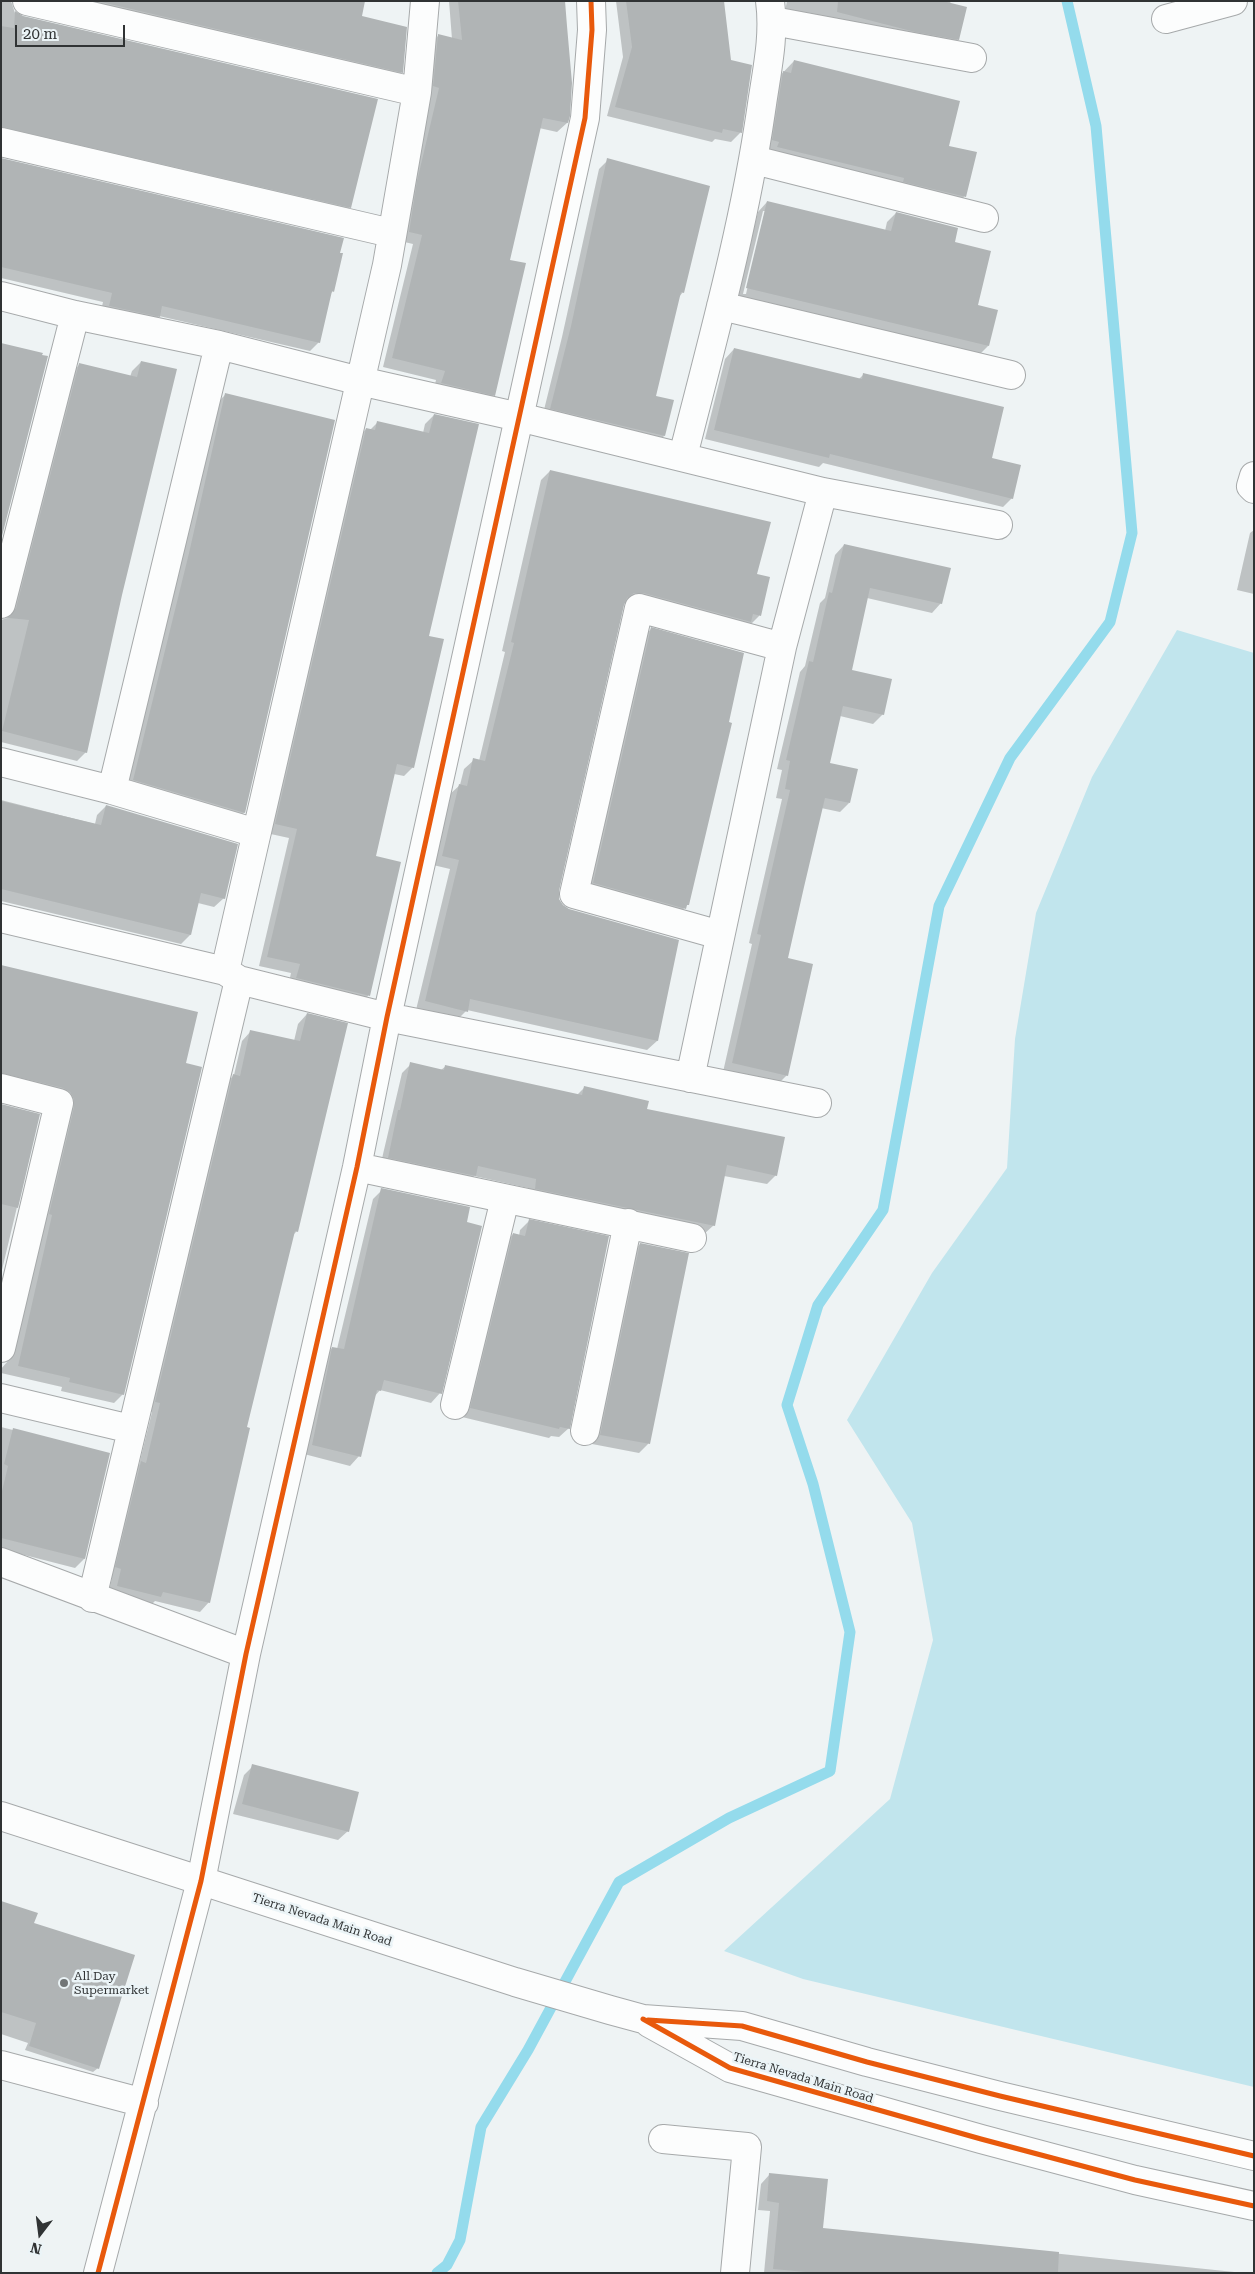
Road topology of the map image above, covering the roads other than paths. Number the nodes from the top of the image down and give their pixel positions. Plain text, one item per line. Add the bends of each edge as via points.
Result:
1 (27, 1) edge
2 (425, 1) edge
3 (592, 1) edge
4 (1233, 1) edge
5 (771, 11) edge
6 (1166, 19) dead end
7 (972, 58) dead end
8 (417, 92) junction
9 (1, 142) edge
10 (754, 160) junction
11 (984, 218) dead end
12 (391, 233) junction
13 (1, 296) edge
14 (721, 306) junction
15 (75, 315) junction
16 (219, 345) junction
17 (1010, 375) dead end
18 (360, 382) junction
19 (519, 417) junction
20 (683, 456) junction
21 (1254, 476) edge
22 (1254, 489) edge
23 (823, 492) junction
24 (998, 525) dead end
25 (1, 604) edge
26 (782, 647) junction
27 (1, 762) edge
28 (112, 790) junction
29 (256, 833) junction
30 (1, 918) edge
31 (720, 935) junction
32 (232, 975) junction
33 (388, 1017) junction
34 (690, 1078) junction
35 (1, 1088) edge
36 (817, 1103) dead end
37 (357, 1166) junction
38 (505, 1198) junction
39 (628, 1223) junction
40 (692, 1238) dead end
41 (1, 1348) edge
42 (1, 1398) edge
43 (455, 1405) dead end
44 (131, 1429) junction
45 (585, 1432) dead end
46 (1, 1562) edge
47 (92, 1598) junction
48 (246, 1654) junction
49 (1, 1816) edge
50 (202, 1881) junction
51 (643, 2019) junction
52 (1, 2065) edge
53 (144, 2103) junction
54 (663, 2139) dead end
55 (1254, 2156) edge
56 (1254, 2206) edge
57 (98, 2273) edge
58 (735, 2273) edge

1 - 8 street
2 - 8 street
3 - 19 street via 585,118
4 - 6 street
5 - 7 street
5 - 10 street
8 - 12 street
9 - 12 street
10 - 11 street
10 - 14 street
12 - 18 street via 387,265
13 - 15 street
14 - 17 street
14 - 20 street
15 - 16 street
15 - 25 street
16 - 18 street
16 - 28 street
18 - 19 street
18 - 29 street
19 - 20 street
19 - 33 street
20 - 23 street
21 - 22 street
23 - 24 street
23 - 26 street
26 - 31 street
26 - 31 street via 639,608 574,894
27 - 28 street
28 - 29 street
29 - 32 street
30 - 32 street
31 - 34 street
32 - 33 street
32 - 44 street
33 - 34 street
33 - 37 street
34 - 36 street
35 - 41 street via 59,1103
37 - 38 street
37 - 48 street
38 - 39 street
38 - 43 street
39 - 40 street
39 - 45 street
42 - 44 street
44 - 47 street
46 - 47 street
47 - 48 street
48 - 50 street
49 - 50 street, Tierra Nevada Main Road
50 - 51 street, Tierra Nevada Main Road via 514,1982
50 - 53 street
51 - 55 street, Tierra Nevada Main Road via 742,2026 981,2091
51 - 56 street, Tierra Nevada Main Road via 730,2068 981,2140
52 - 53 street
53 - 57 street
54 - 58 street via 747,2147

